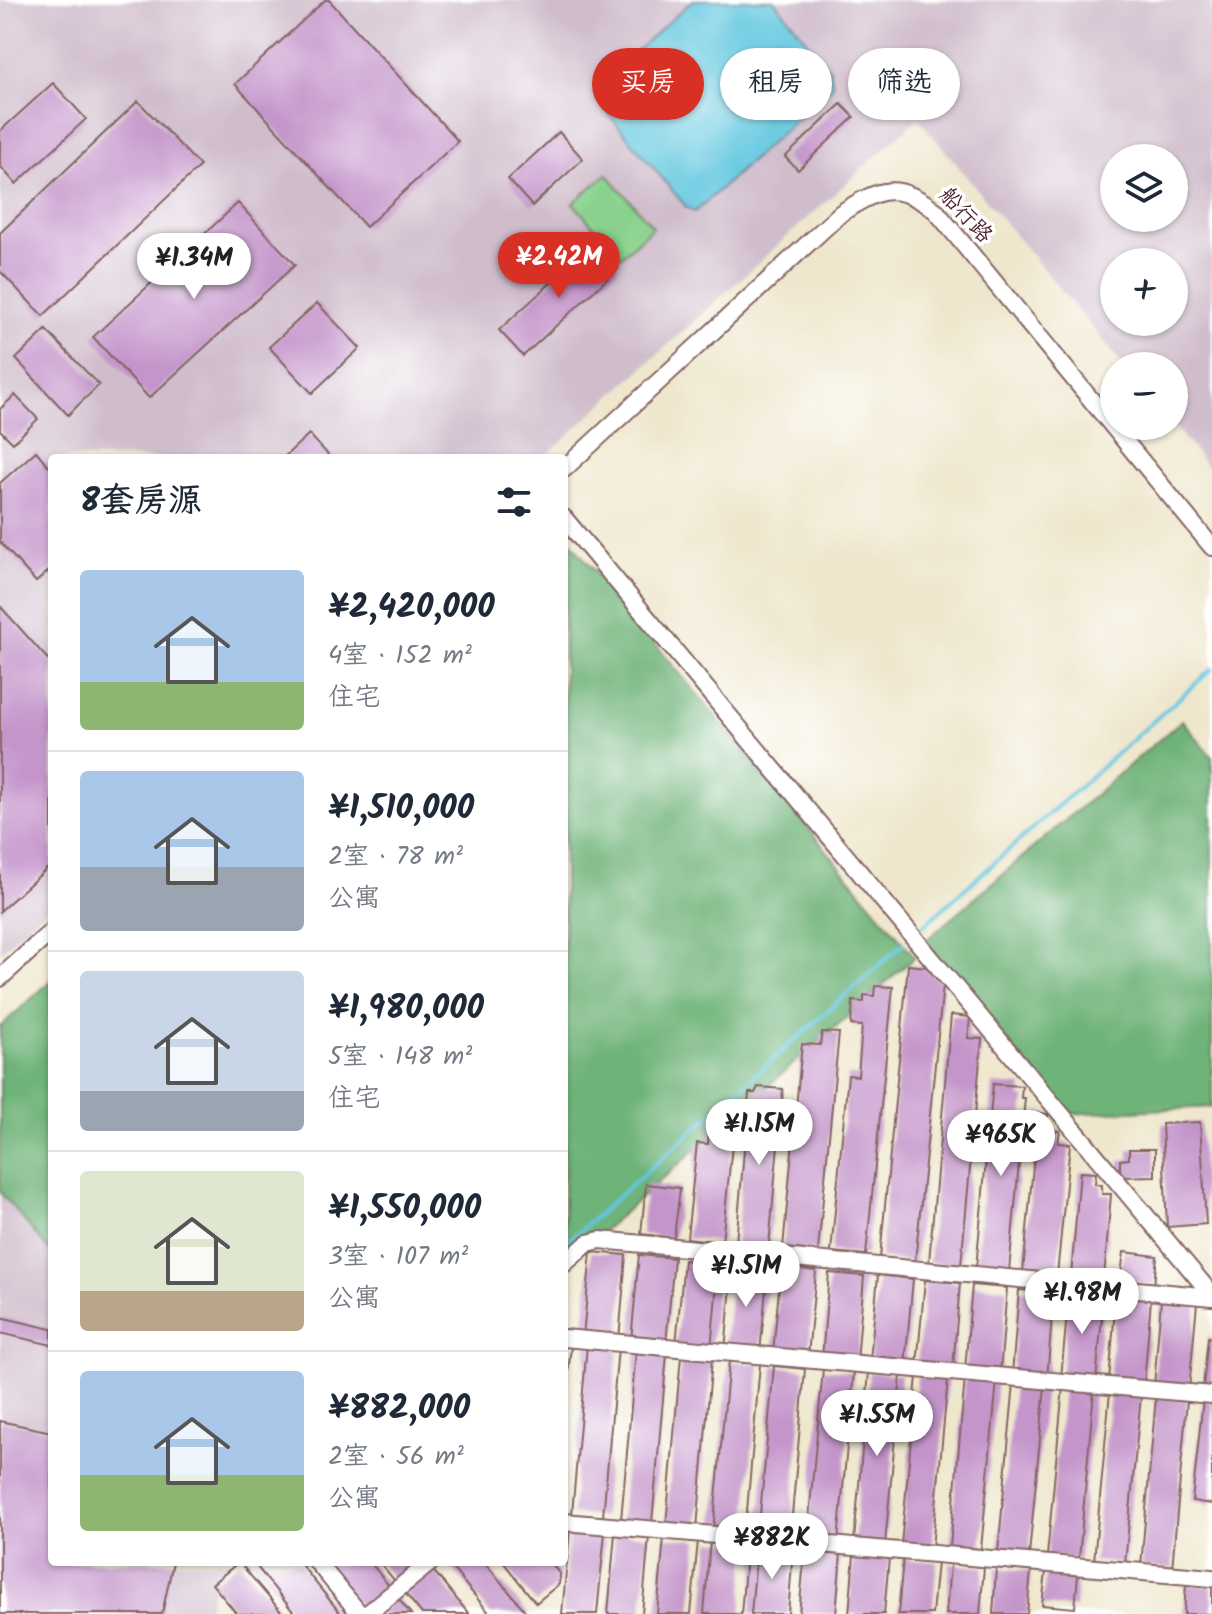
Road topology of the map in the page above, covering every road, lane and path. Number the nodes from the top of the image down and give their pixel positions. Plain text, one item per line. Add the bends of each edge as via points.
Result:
1 (568, 465) edge
2 (568, 523) edge
3 (1212, 547) edge
4 (48, 935) edge
5 (0, 978) edge
6 (568, 1260) edge
7 (1212, 1296) edge
8 (568, 1338) edge
9 (1212, 1395) edge
10 (568, 1522) edge
11 (320, 1566) edge
12 (426, 1566) edge
13 (1212, 1578) edge
14 (360, 1614) edge
15 (367, 1614) edge

1 - 3 street, 船行路 via 841,213 886,189 906,192 936,211
2 - 7 street
4 - 5 street
6 - 7 street via 600,1240
8 - 9 street
10 - 13 street
11 - 14 street
12 - 15 street

